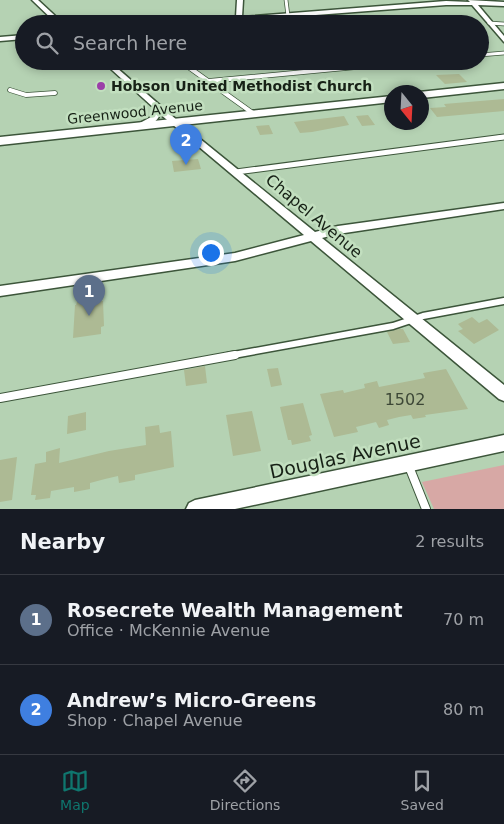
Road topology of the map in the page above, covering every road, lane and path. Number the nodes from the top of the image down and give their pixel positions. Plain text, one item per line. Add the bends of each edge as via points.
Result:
1 (35, 0) edge
2 (240, 0) edge
3 (286, 0) edge
4 (472, 2) edge
5 (504, 4) edge
6 (52, 15) edge
7 (239, 15) edge
8 (288, 15) edge
9 (301, 15) edge
10 (482, 15) edge
11 (504, 24) edge
12 (490, 25) joint
13 (15, 38) edge
14 (0, 39) edge
15 (504, 40) edge
16 (504, 53) edge
17 (489, 54) edge
18 (115, 70) edge
19 (193, 70) edge
20 (324, 70) edge
21 (208, 81) junction
22 (504, 86) edge
23 (10, 90) dead end
24 (55, 93) dead end
25 (429, 94) edge
26 (384, 100) edge
27 (158, 108) junction
28 (254, 114) junction
29 (176, 122) junction
30 (141, 126) junction
31 (504, 138) edge
32 (0, 141) edge
33 (236, 172) junction
34 (504, 206) edge
35 (312, 236) junction
36 (0, 291) edge
37 (504, 301) edge
38 (413, 320) junction
39 (504, 394) edge
40 (0, 398) edge
41 (504, 443) edge
42 (407, 462) junction
43 (195, 509) edge
44 (426, 509) edge

1 - 6 street
2 - 7 street
3 - 8 lane
4 - 5 street
4 - 9 street
4 - 10 street
11 - 12 lane
12 - 15 street
13 - 14 street
16 - 17 lane
18 - 27 street, Chapel Avenue
19 - 21 lane
20 - 21 lane
21 - 28 lane
22 - 25 street
23 - 24 lane via 15,93
26 - 28 street, Greenwood Avenue
27 - 29 street, Chapel Avenue
27 - 30 street via 154,118
28 - 29 street, Greenwood Avenue
29 - 30 street, Greenwood Avenue
29 - 33 street, Chapel Avenue
30 - 32 street, Greenwood Avenue
31 - 33 lane
33 - 35 street, Chapel Avenue
34 - 35 street
35 - 36 street via 235,257
35 - 38 street, Chapel Avenue
37 - 38 lane
38 - 39 street, Chapel Avenue
38 - 40 lane
41 - 42 street, Douglas Avenue
42 - 43 street, Douglas Avenue
42 - 44 lane

